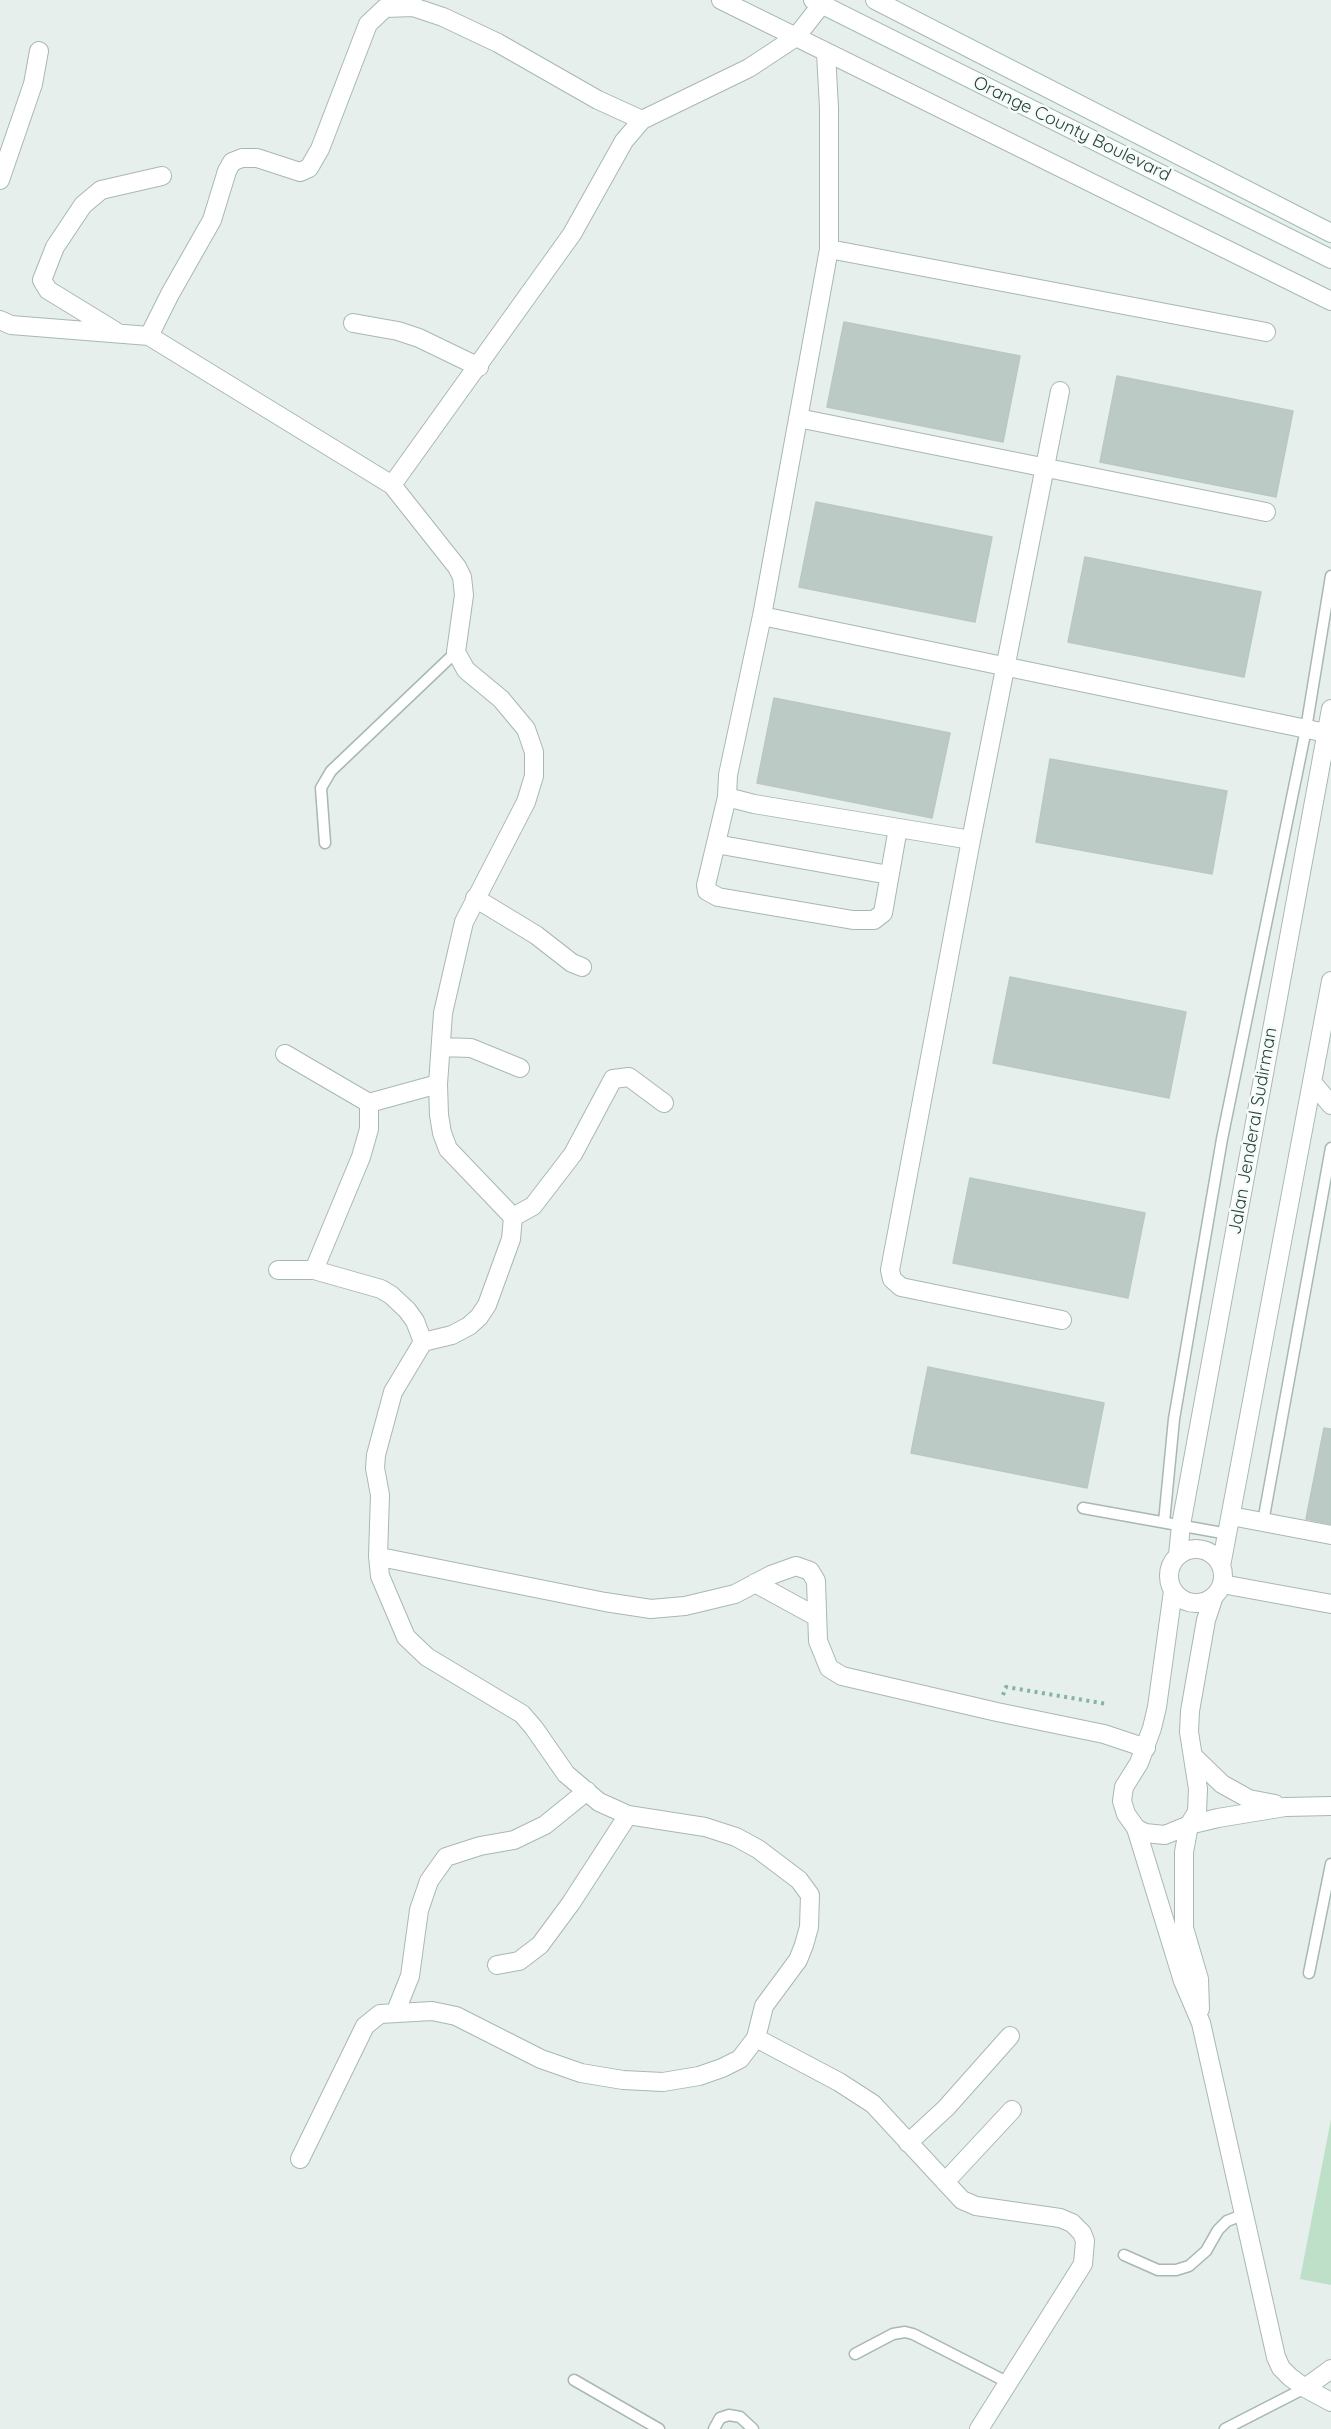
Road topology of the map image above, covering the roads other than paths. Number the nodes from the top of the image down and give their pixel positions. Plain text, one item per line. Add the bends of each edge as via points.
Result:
1 (721, 0) edge
2 (875, 0) edge
3 (820, 2) edge
4 (796, 37) junction
5 (39, 51) dead end
6 (826, 52) junction
7 (642, 120) junction
8 (162, 176) dead end
9 (0, 180) edge
10 (1331, 233) edge
11 (829, 249) junction
12 (1331, 259) edge
13 (1331, 302) edge
14 (0, 320) edge
15 (353, 323) dead end
16 (1266, 332) dead end
17 (119, 333) junction
18 (149, 336) junction
19 (479, 367) junction
20 (1060, 392) dead end
21 (798, 418) junction
22 (1045, 467) junction
23 (392, 485) junction
24 (1266, 512) dead end
25 (1331, 576) edge
26 (762, 616) junction
27 (456, 652) junction
28 (1006, 667) junction
29 (1331, 709) edge
30 (1306, 729) junction
31 (1326, 733) junction
32 (727, 797) junction
33 (898, 828) junction
34 (970, 840) junction
35 (325, 843) dead end
36 (716, 844) junction
37 (890, 875) junction
38 (475, 898) junction
39 (582, 967) dead end
40 (1331, 981) edge
41 (441, 1047) junction
42 (285, 1054) dead end
43 (520, 1068) dead end
44 (1312, 1082) junction
45 (438, 1084) junction
46 (369, 1103) junction
47 (664, 1103) dead end
48 (1331, 1105) edge
49 (1331, 1148) edge
50 (513, 1217) junction
51 (278, 1270) dead end
52 (314, 1270) junction
53 (1062, 1320) dead end
54 (423, 1342) junction
55 (1083, 1508) dead end
56 (1263, 1522) junction
57 (1173, 1523) junction
58 (1229, 1525) junction
59 (1331, 1535) edge
60 (1178, 1555) junction
61 (385, 1558) dead end
62 (1219, 1582) junction
63 (755, 1583) junction
64 (1173, 1591) junction
65 (1331, 1604) edge
66 (817, 1617) junction
67 (1146, 1748) junction
68 (1192, 1752) junction
69 (587, 1791) junction
70 (1286, 1806) junction
71 (1331, 1806) edge
72 (628, 1815) junction
73 (1189, 1825) junction
74 (1136, 1828) junction
75 (1331, 1864) edge
76 (497, 1965) dead end
77 (1309, 1973) dead end
78 (396, 2012) junction
79 (1201, 2023) junction
80 (1010, 2036) dead end
81 (756, 2038) junction
82 (1012, 2110) dead end
83 (908, 2143) junction
84 (300, 2159) dead end
85 (945, 2182) junction
86 (1245, 2214) junction
87 (1124, 2255) dead end
88 (855, 2354) dead end
89 (1331, 2369) edge
90 (574, 2380) dead end
91 (1007, 2382) junction
92 (1305, 2388) junction
93 (1331, 2402) edge
94 (659, 2429) edge
95 (714, 2429) edge
96 (753, 2429) edge
97 (979, 2429) edge
98 (1226, 2429) edge

1 - 4 street
2 - 10 street, Orange County Boulevard
3 - 4 street
3 - 12 street, Orange County Boulevard
4 - 6 street
4 - 7 street via 749,68
5 - 9 street via 33,84
6 - 11 street
6 - 13 street
7 - 18 street via 443,17 413,7 386,8 368,24 309,168 300,172 257,158 232,162 212,220
7 - 19 street via 624,141 572,234
8 - 17 street via 101,190 83,205 55,247 42,280 48,290
11 - 16 street
11 - 21 street
14 - 17 street via 11,325
15 - 19 street via 419,338
17 - 18 street
18 - 23 street
19 - 23 street
20 - 22 street
21 - 22 street
21 - 26 street
22 - 24 street
22 - 28 street
23 - 27 street via 462,578 464,595
25 - 30 lane
26 - 28 street
26 - 32 street via 728,775
27 - 35 lane via 331,771 321,788
27 - 38 street via 466,669 514,713 526,729 534,752 534,777 526,802
28 - 30 street
28 - 34 street
29 - 31 street, Jalan Jenderal Sudirman
30 - 31 street
30 - 57 lane via 1222,1139 1174,1419
31 - 57 street, Jalan Jenderal Sudirman
32 - 33 street
32 - 36 street
33 - 34 street
33 - 37 street
34 - 53 street via 890,1270 892,1279 901,1287
36 - 37 street
36 - 37 street via 706,885 707,891 718,897 853,920 874,920 883,913
38 - 39 street
38 - 41 street via 464,922 443,1013
40 - 44 street
41 - 43 street via 471,1048
41 - 45 street
42 - 46 street
44 - 48 street
44 - 58 street
45 - 46 street
45 - 50 street via 440,1124 448,1149
46 - 52 street via 369,1129 360,1157
47 - 50 street via 629,1077 613,1079 573,1154 533,1206
49 - 56 lane
50 - 54 street via 511,1239 479,1317 452,1335
51 - 52 street
52 - 54 street via 370,1285 391,1295 415,1321
54 - 69 street via 393,1392 376,1455 380,1495 378,1556 384,1587 406,1636 427,1657 522,1714 566,1774
55 - 57 lane
56 - 58 street
56 - 59 street
57 - 58 lane
57 - 60 street, Jalan Jenderal Sudirman
58 - 62 street
60 - 62 street via 1190,1549 1203,1549 1214,1556
60 - 64 street via 1170,1566 1168,1579
61 - 63 street via 651,1609 685,1606 735,1594
62 - 64 street via 1203,1602 1181,1599
62 - 65 street
62 - 68 street via 1206,1620 1190,1711
63 - 66 street
63 - 66 street via 796,1566 810,1571 816,1581
64 - 67 street via 1157,1707
66 - 67 street via 818,1641 830,1668 842,1676 1104,1734
67 - 74 street via 1124,1787 1122,1802
68 - 70 street via 1222,1784 1249,1799
68 - 73 street via 1198,1789 1197,1812
69 - 72 street
69 - 78 street via 545,1825 524,1835 446,1857 429,1881 418,1910 410,1976
70 - 71 street
70 - 73 street
72 - 76 street via 540,1945 519,1961
72 - 81 street via 705,1827 736,1837 799,1880 810,1894 804,1945 798,1960 764,2007
73 - 74 street via 1175,1833 1155,1836
73 - 79 street via 1184,1852 1184,1928 1199,1979
74 - 79 street
75 - 77 lane
78 - 81 street via 432,2011 456,2016 541,2059 581,2073 623,2080 663,2082 699,2076 740,2059
78 - 84 street via 380,2014 365,2026
79 - 86 street
80 - 83 street via 946,2108
81 - 83 street via 873,2104
82 - 85 street
83 - 85 street
85 - 91 street via 962,2200 976,2206 1072,2223 1085,2241 1083,2264
86 - 87 lane via 1227,2221 1206,2251 1189,2266 1158,2270
86 - 92 street via 1276,2357 1281,2368
88 - 91 lane via 893,2334 905,2332
89 - 92 street
90 - 94 lane
91 - 97 street
92 - 93 street
92 - 98 lane
95 - 96 lane via 720,2418 729,2415 740,2417

